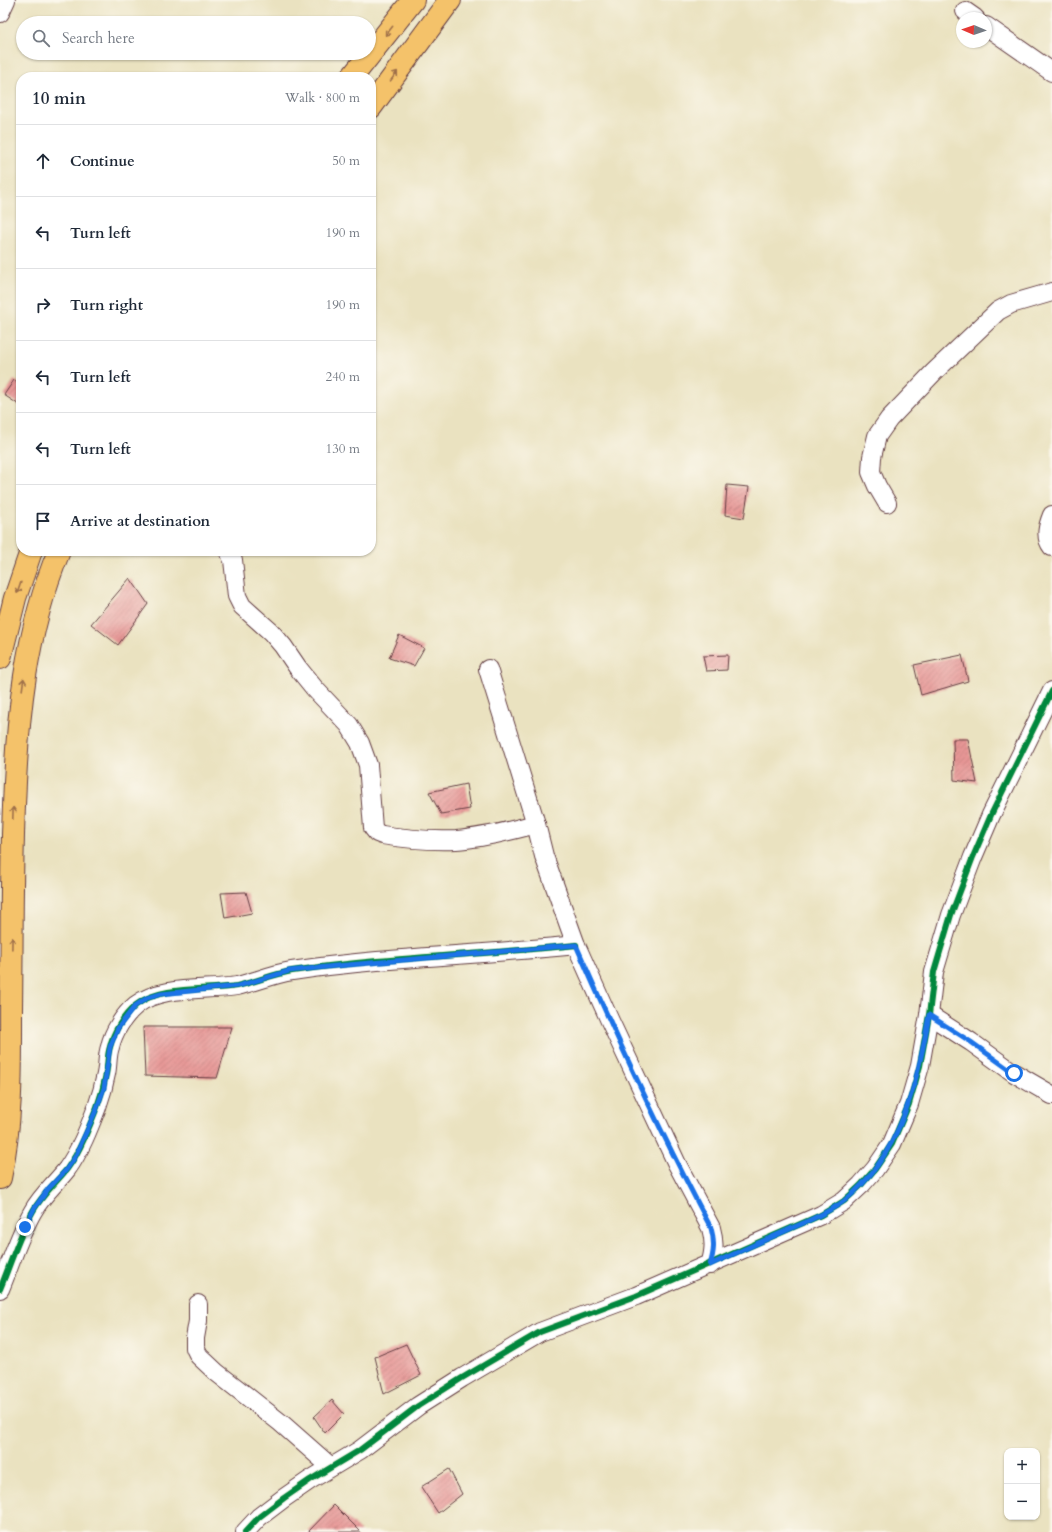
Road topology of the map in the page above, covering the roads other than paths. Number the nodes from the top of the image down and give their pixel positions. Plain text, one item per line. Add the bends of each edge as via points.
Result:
1 (6, 0) edge
2 (413, 0) edge
3 (450, 0) edge
4 (0, 13) edge
5 (992, 30) edge
6 (376, 47) edge
7 (365, 60) edge
8 (356, 72) edge
9 (1052, 72) edge
10 (376, 101) edge
11 (1052, 292) edge
12 (887, 503) dead end
13 (1052, 515) edge
14 (1052, 547) edge
15 (29, 556) edge
16 (57, 556) edge
17 (231, 556) edge
18 (0, 658) edge
19 (488, 669) dead end
20 (1052, 691) edge
21 (536, 824) junction
22 (576, 945) junction
23 (929, 1015) junction
24 (1052, 1095) edge
25 (0, 1178) edge
26 (710, 1265) junction
27 (0, 1289) edge
28 (198, 1304) dead end
29 (331, 1467) junction
30 (245, 1532) edge

1 - 4 street
2 -> 6 main road
10 -> 3 main road
5 - 9 street
7 -> 8 main road
11 - 12 street via 1011,304 998,311 889,419 877,436 871,472
13 - 14 street via 1047,536
15 -> 18 main road via 15,598
25 -> 16 main road via 5,1156 9,1103 12,839 20,704 34,626
17 - 21 street via 242,606 284,646 302,673 349,725 360,743 368,765 371,818 377,833 424,840 457,840
19 - 21 street
20 - 23 street via 991,815 959,893 936,965
21 - 22 street via 544,856
22 - 26 street via 677,1164 711,1228 714,1248
22 - 27 street via 289,971 238,986 161,994 147,998 135,1006 118,1028 110,1047 104,1088 75,1157 34,1209
23 - 24 street via 1014,1073
23 - 26 street via 920,1066 909,1104 892,1144 875,1169 844,1201 821,1215
26 - 29 street via 540,1332 418,1406 360,1450
28 - 29 street via 194,1338 199,1356
29 - 30 street via 284,1498

